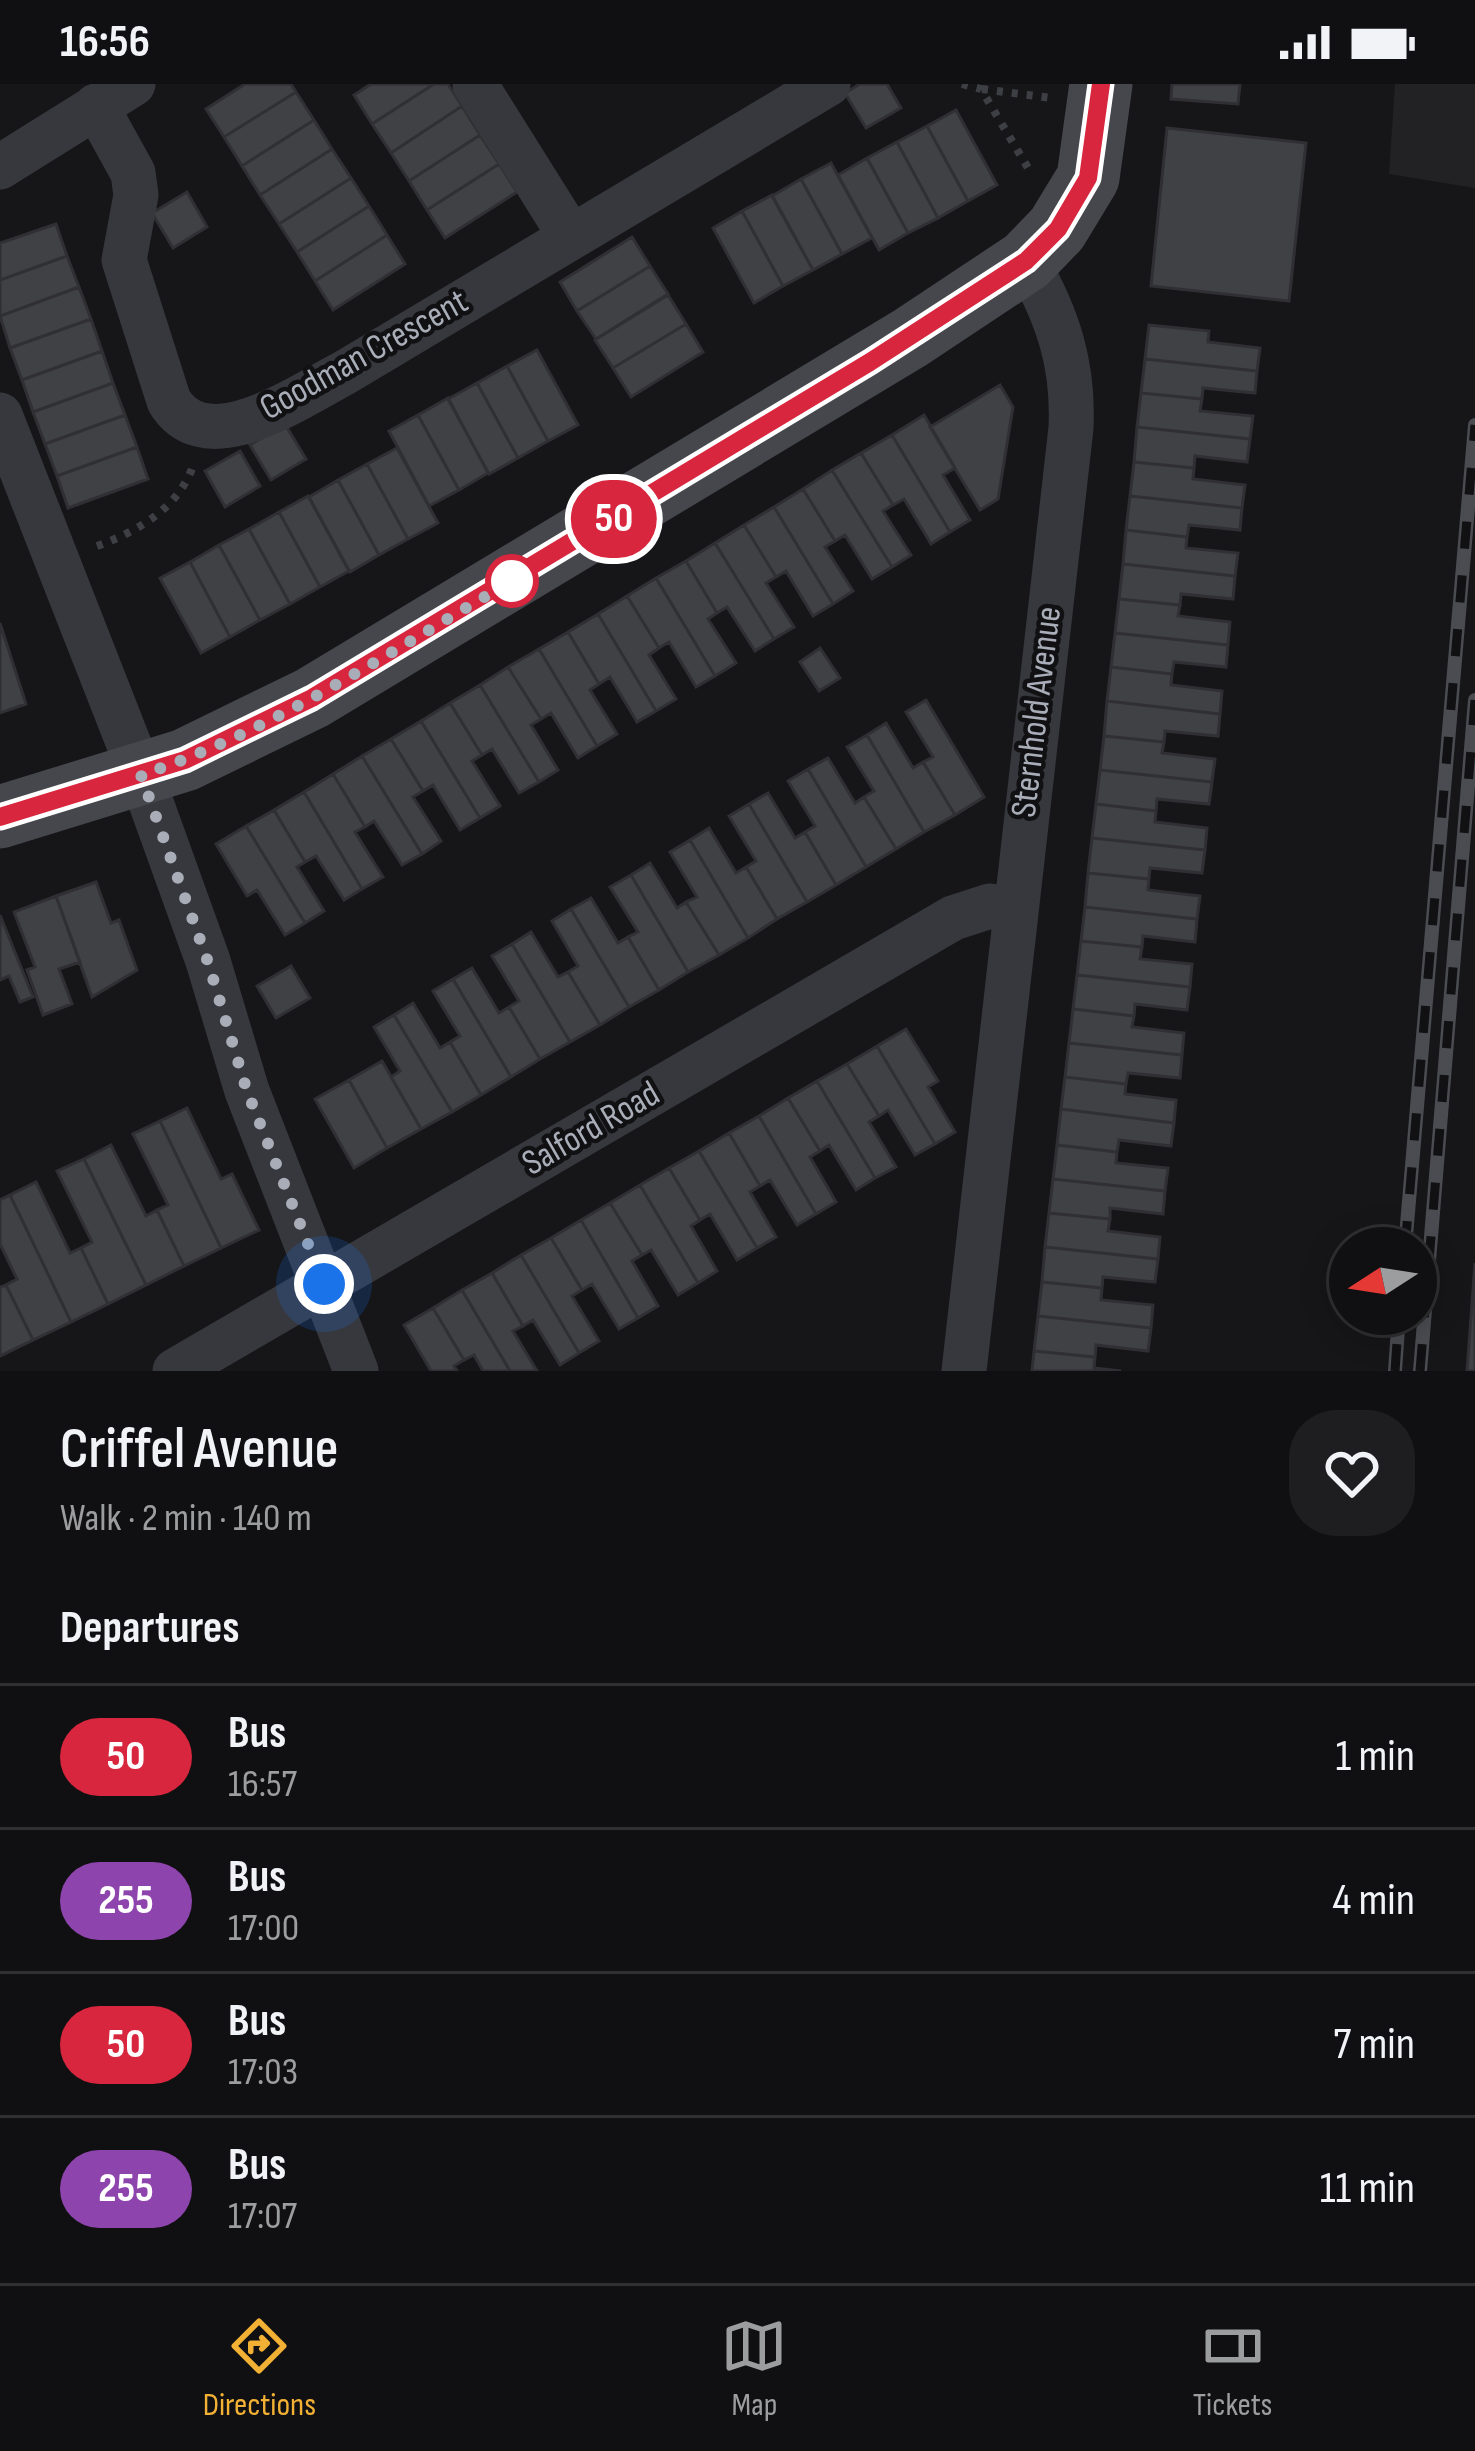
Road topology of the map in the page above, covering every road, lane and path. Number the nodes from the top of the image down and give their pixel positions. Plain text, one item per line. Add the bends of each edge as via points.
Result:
1 (476, 84) edge
2 (828, 84) edge
3 (962, 84) edge
4 (981, 88) junction
5 (115, 95) edge
6 (1100, 98) edge
7 (0, 167) edge
8 (569, 234) junction
9 (1042, 245) junction
10 (0, 415) edge
11 (194, 425) junction
12 (56, 561) junction
13 (141, 775) junction
14 (0, 817) edge
15 (1013, 909) junction
16 (324, 1284) junction
17 (175, 1371) edge
18 (356, 1371) edge
19 (964, 1371) edge

1 - 8 street
2 - 8 street, Goodman Crescent
3 - 4 path
4 - 6 path
4 - 9 path
5 - 7 street
5 - 11 street via 136,195 124,260 169,401
6 - 9 main road via 1088,178
8 - 11 street, Goodman Crescent via 305,393 230,425
9 - 13 main road via 910,338 413,640 239,736
9 - 15 street, Sternhold Avenue via 1073,383
10 - 12 street
11 - 12 path via 186,490 152,520
12 - 13 street
13 - 14 main road
13 - 16 street via 247,1091
15 - 16 street, Salford Road via 990,906 953,918
15 - 19 street, Sternhold Avenue
16 - 17 street, Salford Road
16 - 18 street

